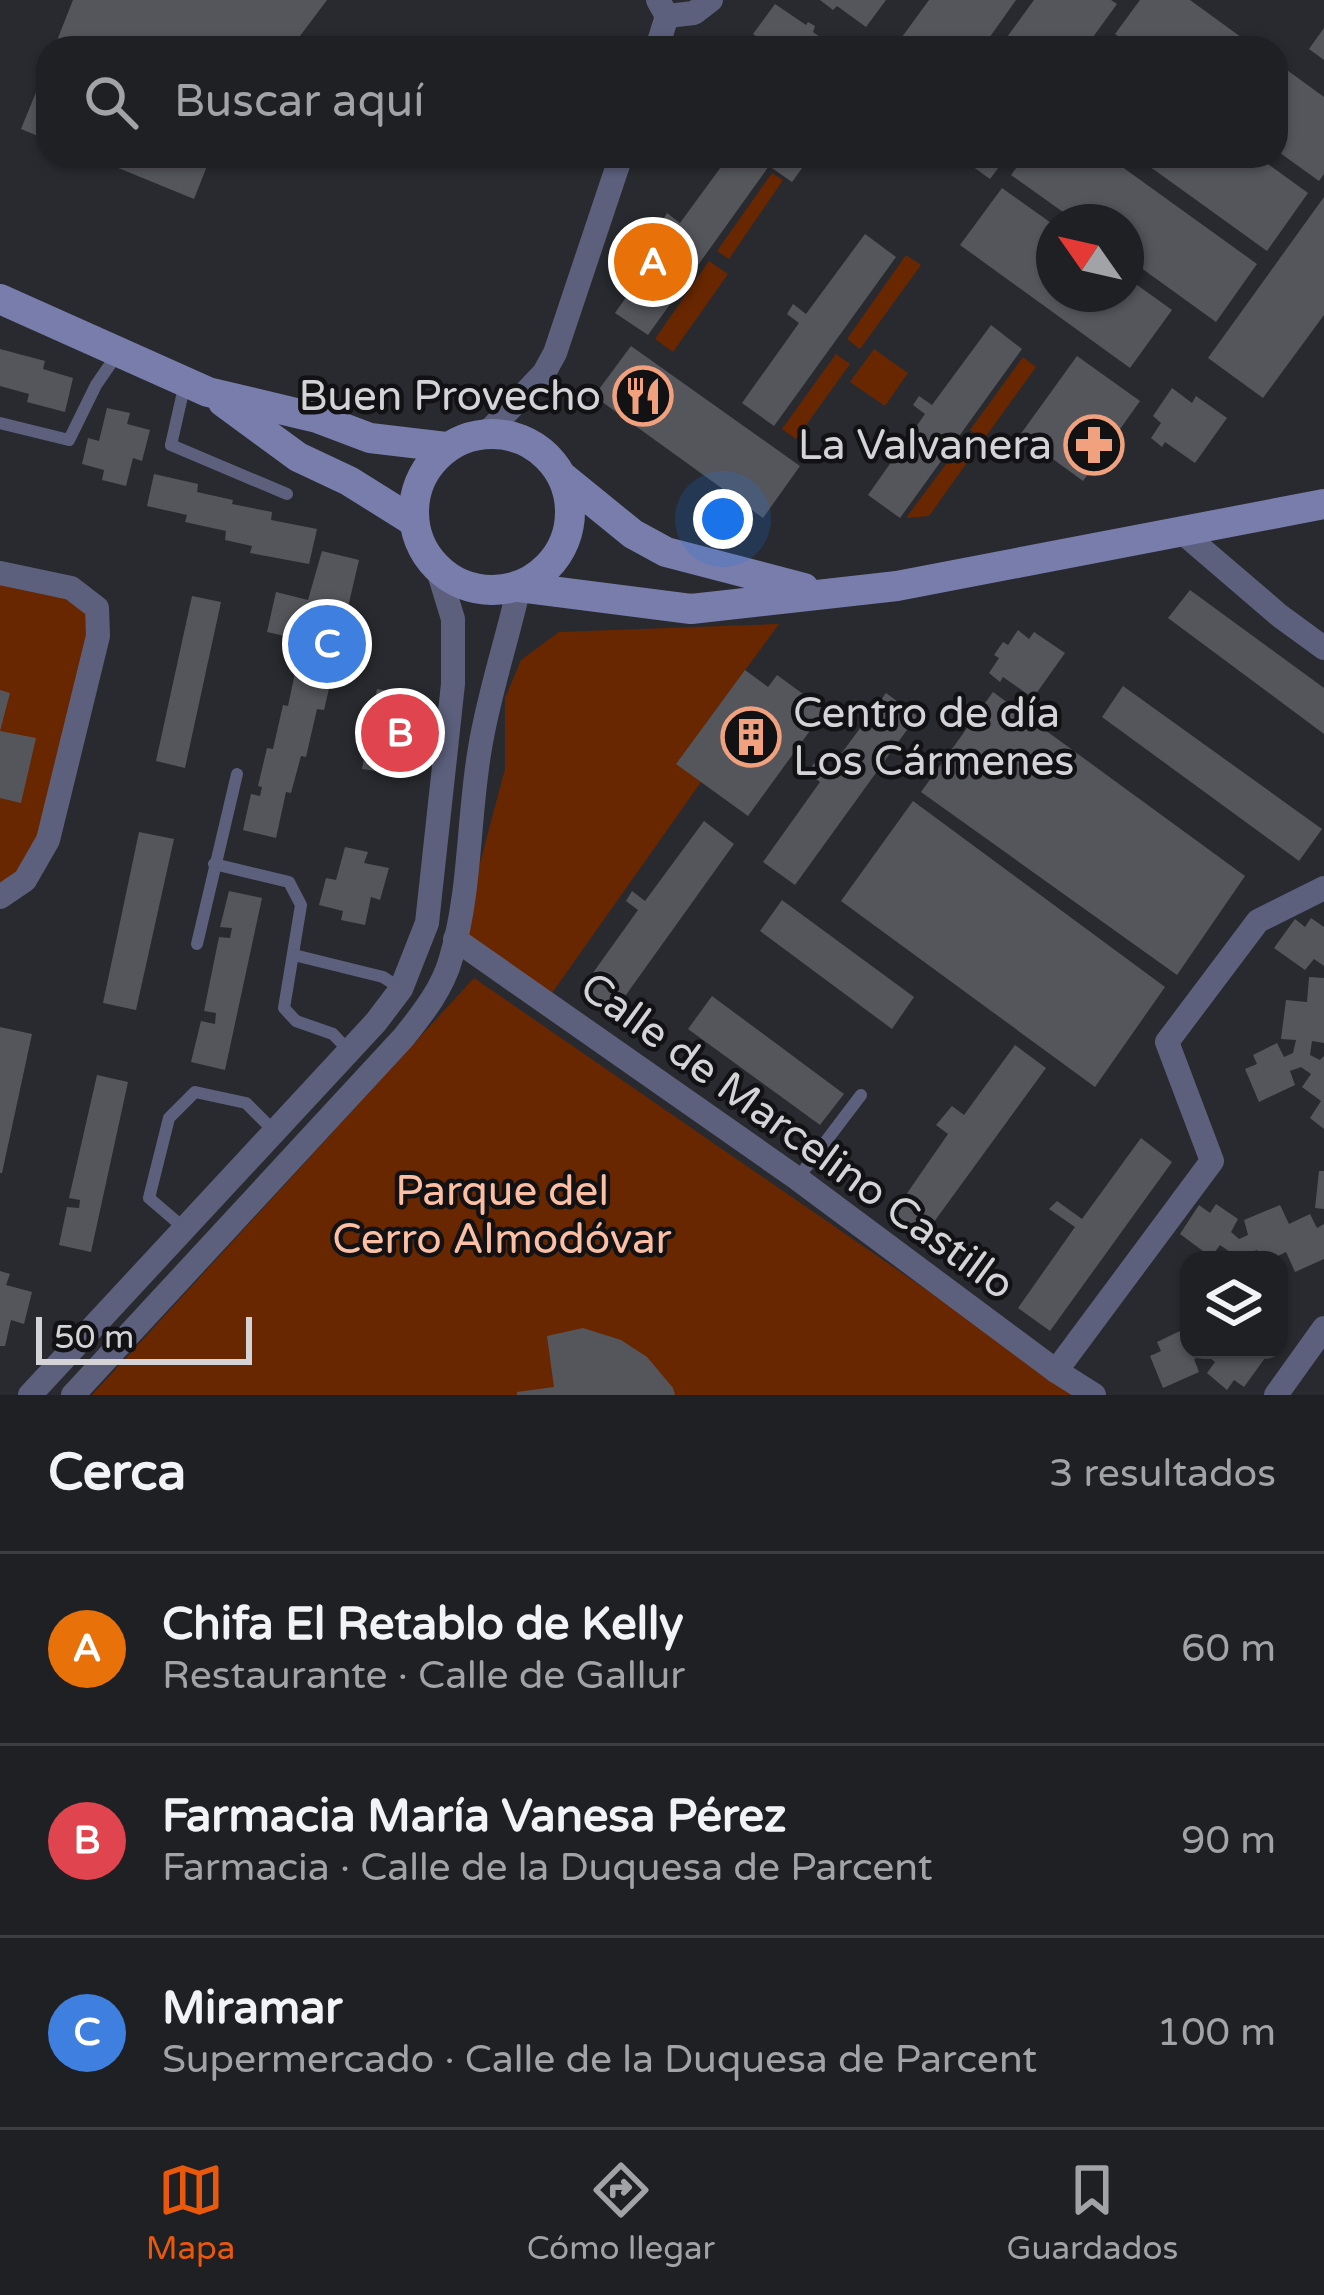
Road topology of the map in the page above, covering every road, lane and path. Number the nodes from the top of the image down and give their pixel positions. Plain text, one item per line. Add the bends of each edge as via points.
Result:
1 (711, 0) edge
2 (663, 8) edge
3 (617, 168) edge
4 (0, 298) edge
5 (119, 352) junction
6 (197, 387) junction
7 (0, 423) edge
8 (488, 432) junction
9 (446, 447) junction
10 (565, 478) junction
11 (287, 494) dead end
12 (1324, 504) edge
13 (413, 521) junction
14 (1182, 532) junction
15 (438, 571) junction
16 (0, 573) edge
17 (519, 586) junction
18 (828, 594) junction
19 (1324, 648) edge
20 (237, 773) dead end
21 (214, 864) junction
22 (1324, 888) edge
23 (0, 897) edge
24 (455, 939) junction
25 (197, 944) dead end
26 (294, 955) junction
27 (401, 989) junction
28 (350, 1051) junction
29 (861, 1095) dead end
30 (274, 1132) junction
31 (798, 1179) junction
32 (185, 1229) junction
33 (1324, 1328) edge
34 (1056, 1371) junction
35 (30, 1395) edge
36 (73, 1395) edge
37 (1094, 1395) edge
38 (1276, 1395) edge

1 - 2 street via 694,14
3 - 8 street via 555,353
4 - 5 main road
5 - 6 main road
5 - 7 lane via 69,440
6 - 9 main road via 370,438
6 - 11 lane via 171,445
6 - 13 main road via 298,457
8 - 9 main road
8 - 10 main road via 539,447
9 - 13 main road via 419,480
10 - 17 main road via 572,510 566,542 547,569
10 - 18 main road via 666,552
12 - 14 main road
13 - 15 main road
14 - 18 main road
14 - 19 street
15 - 17 main road via 463,586
15 - 27 street via 453,619 452,712 427,923
16 - 23 street via 71,589 97,608 98,636 48,841 26,880
17 - 18 main road via 691,609
17 - 24 street via 486,712
20 - 21 lane
21 - 25 lane
21 - 26 lane via 289,882 302,905
22 - 34 street via 1258,922 1167,1042 1212,1161
24 - 31 street, Calle de Marcelino Castillo
24 - 36 street via 432,1001 404,1037
26 - 27 lane
26 - 28 lane via 284,1007
27 - 28 street
28 - 30 street
29 - 31 lane
30 - 32 street
30 - 32 lane via 246,1103 195,1092 169,1118 149,1198
31 - 34 street, Calle de Marcelino Castillo
32 - 35 street
33 - 38 street
34 - 37 street, Calle de Marcelino Castillo

